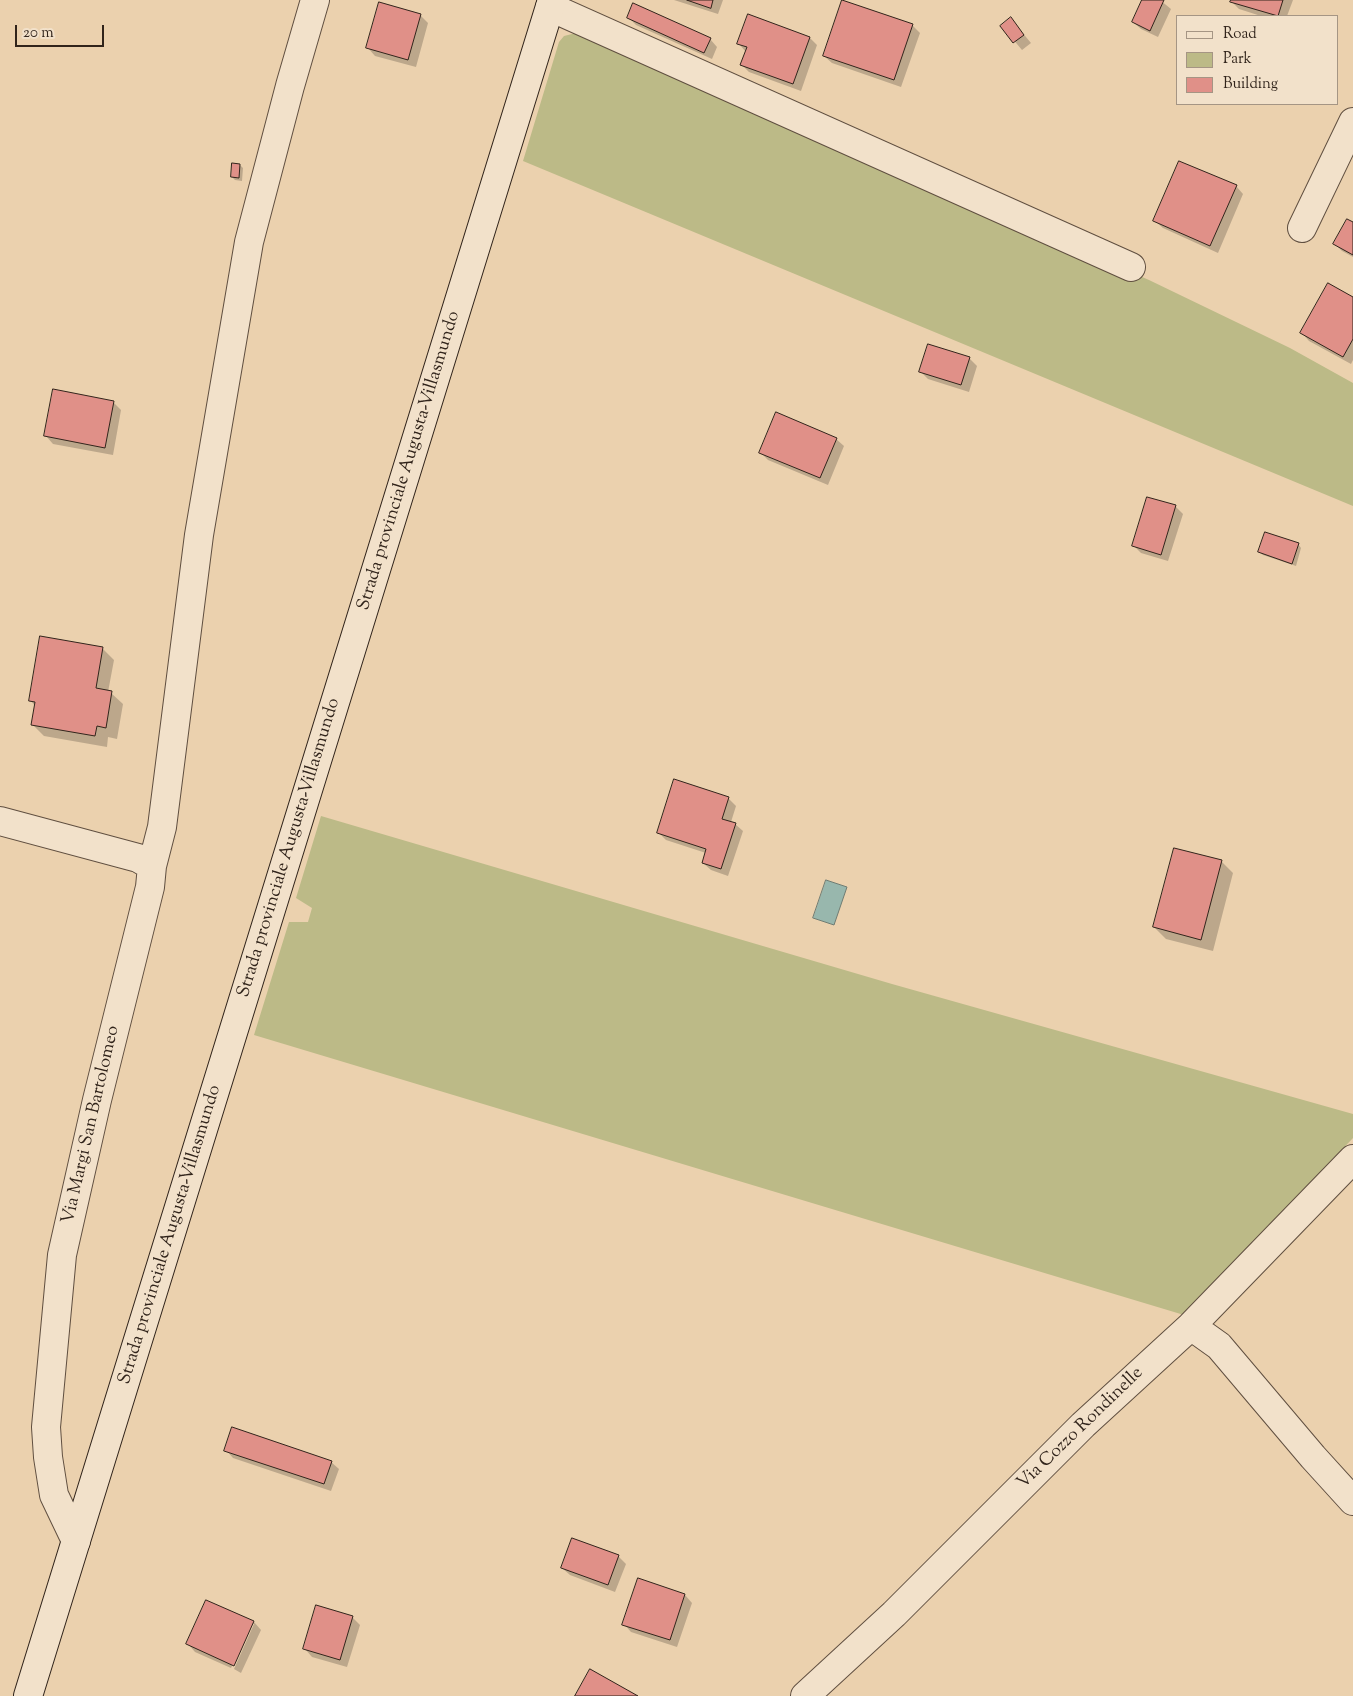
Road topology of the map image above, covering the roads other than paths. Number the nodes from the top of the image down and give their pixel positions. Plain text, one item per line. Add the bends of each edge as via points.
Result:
1 (315, 0) edge
2 (551, 3) edge
3 (1353, 122) edge
4 (1302, 228) dead end
5 (1132, 267) dead end
6 (0, 821) edge
7 (152, 866) junction
8 (1353, 1159) edge
9 (1192, 1326) junction
10 (1353, 1501) edge
11 (76, 1541) junction
12 (28, 1696) edge
13 (805, 1696) edge

1 - 7 street, Via Margi San Bartolomeo via 249,242 199,535 162,827
2 - 5 street
2 - 11 street, Strada provinciale Augusta-Villasmundo
3 - 4 street
6 - 7 street via 138,858
7 - 11 street, Via Margi San Bartolomeo via 150,887 62,1255 46,1427 54,1495
8 - 9 street, Via Cozzo Rondinelle
9 - 10 street via 1219,1346
9 - 13 street, Via Cozzo Rondinelle via 1083,1424 894,1614
11 - 12 street, Strada provinciale Augusta-Villasmundo

